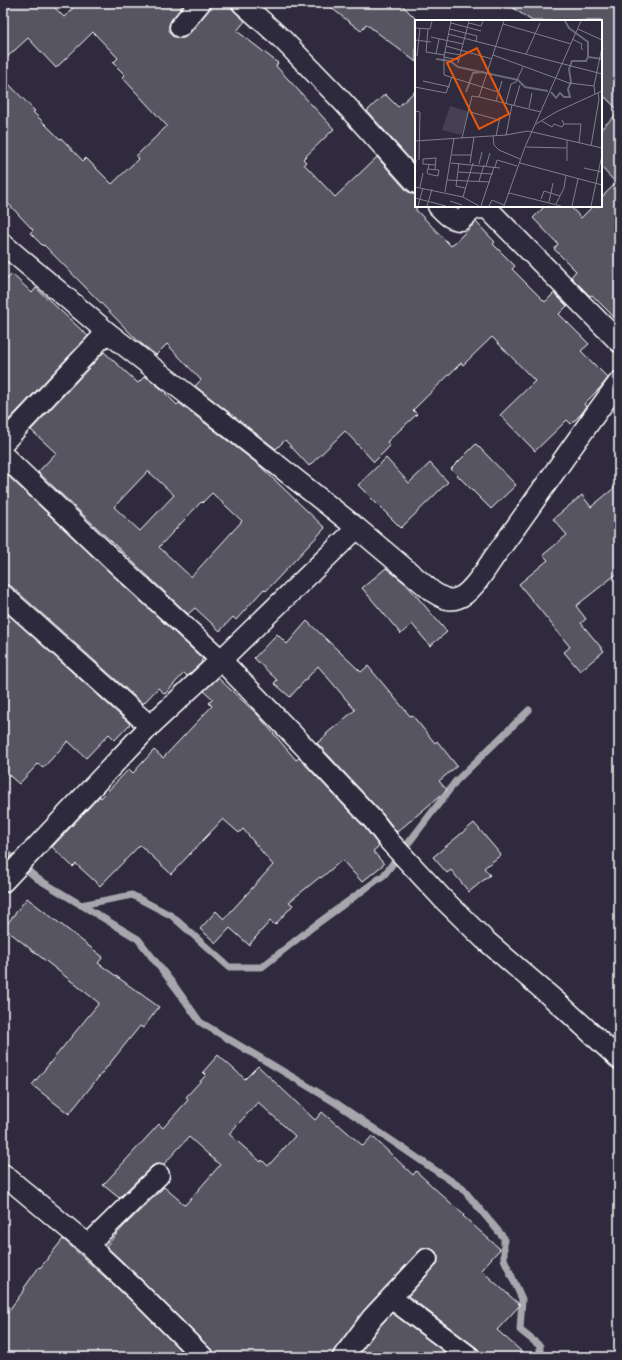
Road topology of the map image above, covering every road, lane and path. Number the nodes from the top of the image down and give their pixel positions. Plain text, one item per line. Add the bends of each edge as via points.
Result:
1 (200, 3) edge
2 (242, 3) edge
3 (180, 27) dead end
4 (415, 183) edge
5 (439, 207) edge
6 (480, 207) edge
7 (480, 207) edge
8 (3, 244) edge
9 (107, 332) junction
10 (619, 342) edge
11 (619, 382) edge
12 (3, 442) edge
13 (3, 455) edge
14 (357, 528) junction
15 (3, 595) edge
16 (221, 660) junction
17 (150, 726) junction
18 (3, 882) edge
19 (619, 1059) edge
20 (3, 1174) edge
21 (159, 1175) dead end
22 (88, 1245) junction
23 (427, 1259) dead end
24 (391, 1298) junction
25 (203, 1357) edge
26 (343, 1357) edge
27 (470, 1357) edge

1 - 3 street
2 - 4 street via 283,40 343,102
5 - 7 street via 449,218 461,220 472,210
6 - 10 street via 488,209
8 - 9 street
9 - 12 street
9 - 14 street
11 - 14 street via 470,589 458,598 444,599 433,592
13 - 16 street
14 - 16 street
15 - 17 street
16 - 17 street
16 - 19 street via 374,821 442,898 484,939
17 - 18 street
20 - 22 street
21 - 22 street
22 - 25 street
23 - 24 street
24 - 26 street via 372,1318
24 - 27 street

